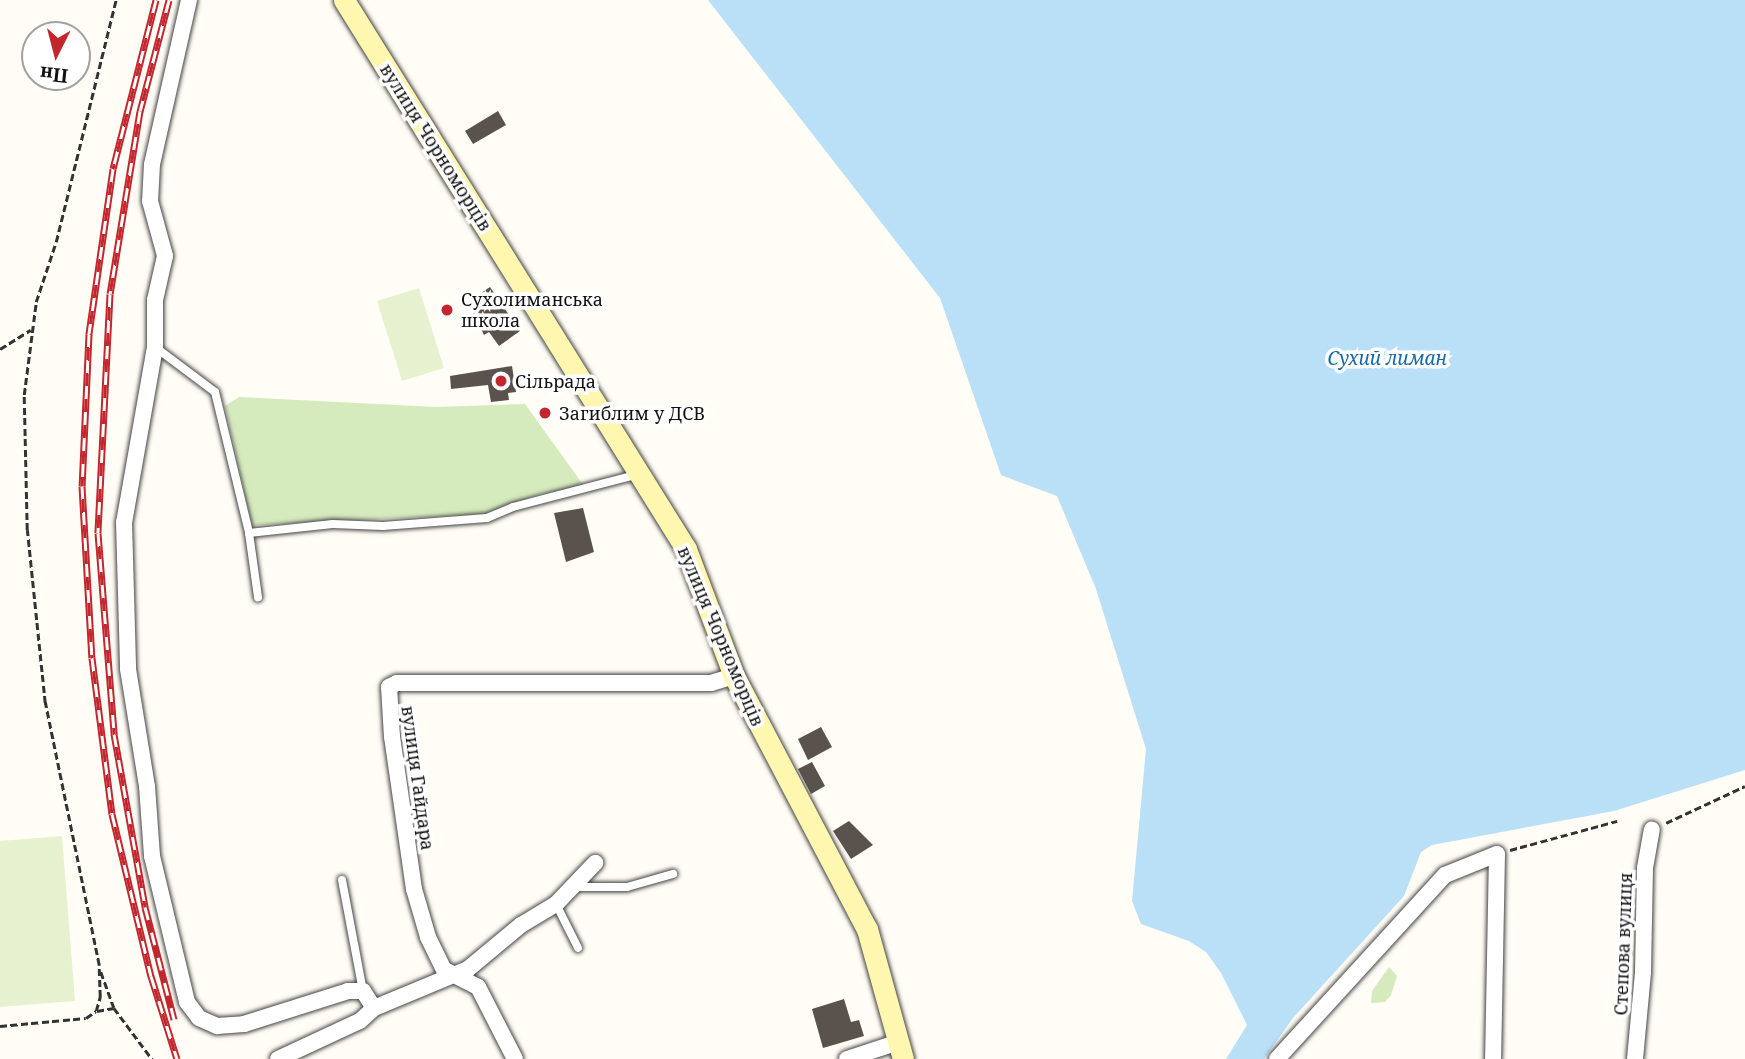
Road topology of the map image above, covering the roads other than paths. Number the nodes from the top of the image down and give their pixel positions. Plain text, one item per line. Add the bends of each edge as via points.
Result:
1 (189, 0) edge
2 (344, 0) edge
3 (155, 347) junction
4 (642, 473) junction
5 (248, 533) junction
6 (258, 597) dead end
7 (734, 676) junction
8 (1652, 830) road end
9 (595, 863) dead end
10 (673, 874) dead end
11 (342, 880) dead end
12 (573, 887) junction
13 (556, 904) junction
14 (578, 948) dead end
15 (455, 975) junction
16 (363, 991) junction
17 (374, 1008) junction
18 (901, 1051) edge
19 (278, 1059) edge
20 (515, 1059) edge
21 (848, 1059) edge
22 (1276, 1059) edge
23 (1493, 1059) edge
24 (1635, 1059) edge

1 - 3 street via 152,164 150,201 165,256 155,300
2 - 4 main road, вулиця Чорноморців
3 - 5 lane via 215,392
3 - 16 street via 126,494 125,622 152,856 187,1002 207,1023 229,1027 316,999
4 - 5 lane via 477,520 333,524
4 - 7 main road, вулиця Чорноморців via 686,549
5 - 6 lane
7 - 15 street, вулиця Гайдара via 711,683 425,683 389,687 414,889 440,965
7 - 18 main road, вулиця Чорноморців via 867,929
8 - 24 street, Степова вулиця via 1644,868 1643,972
9 - 12 street
10 - 12 lane via 627,887
11 - 16 lane
12 - 13 street
13 - 14 lane
13 - 15 street
15 - 17 street
15 - 20 street, вулиця Гайдара via 478,987
16 - 17 street
17 - 19 street via 360,1021
18 - 21 street, вулиця Чорноморців
22 - 23 street via 1446,876 1497,854

